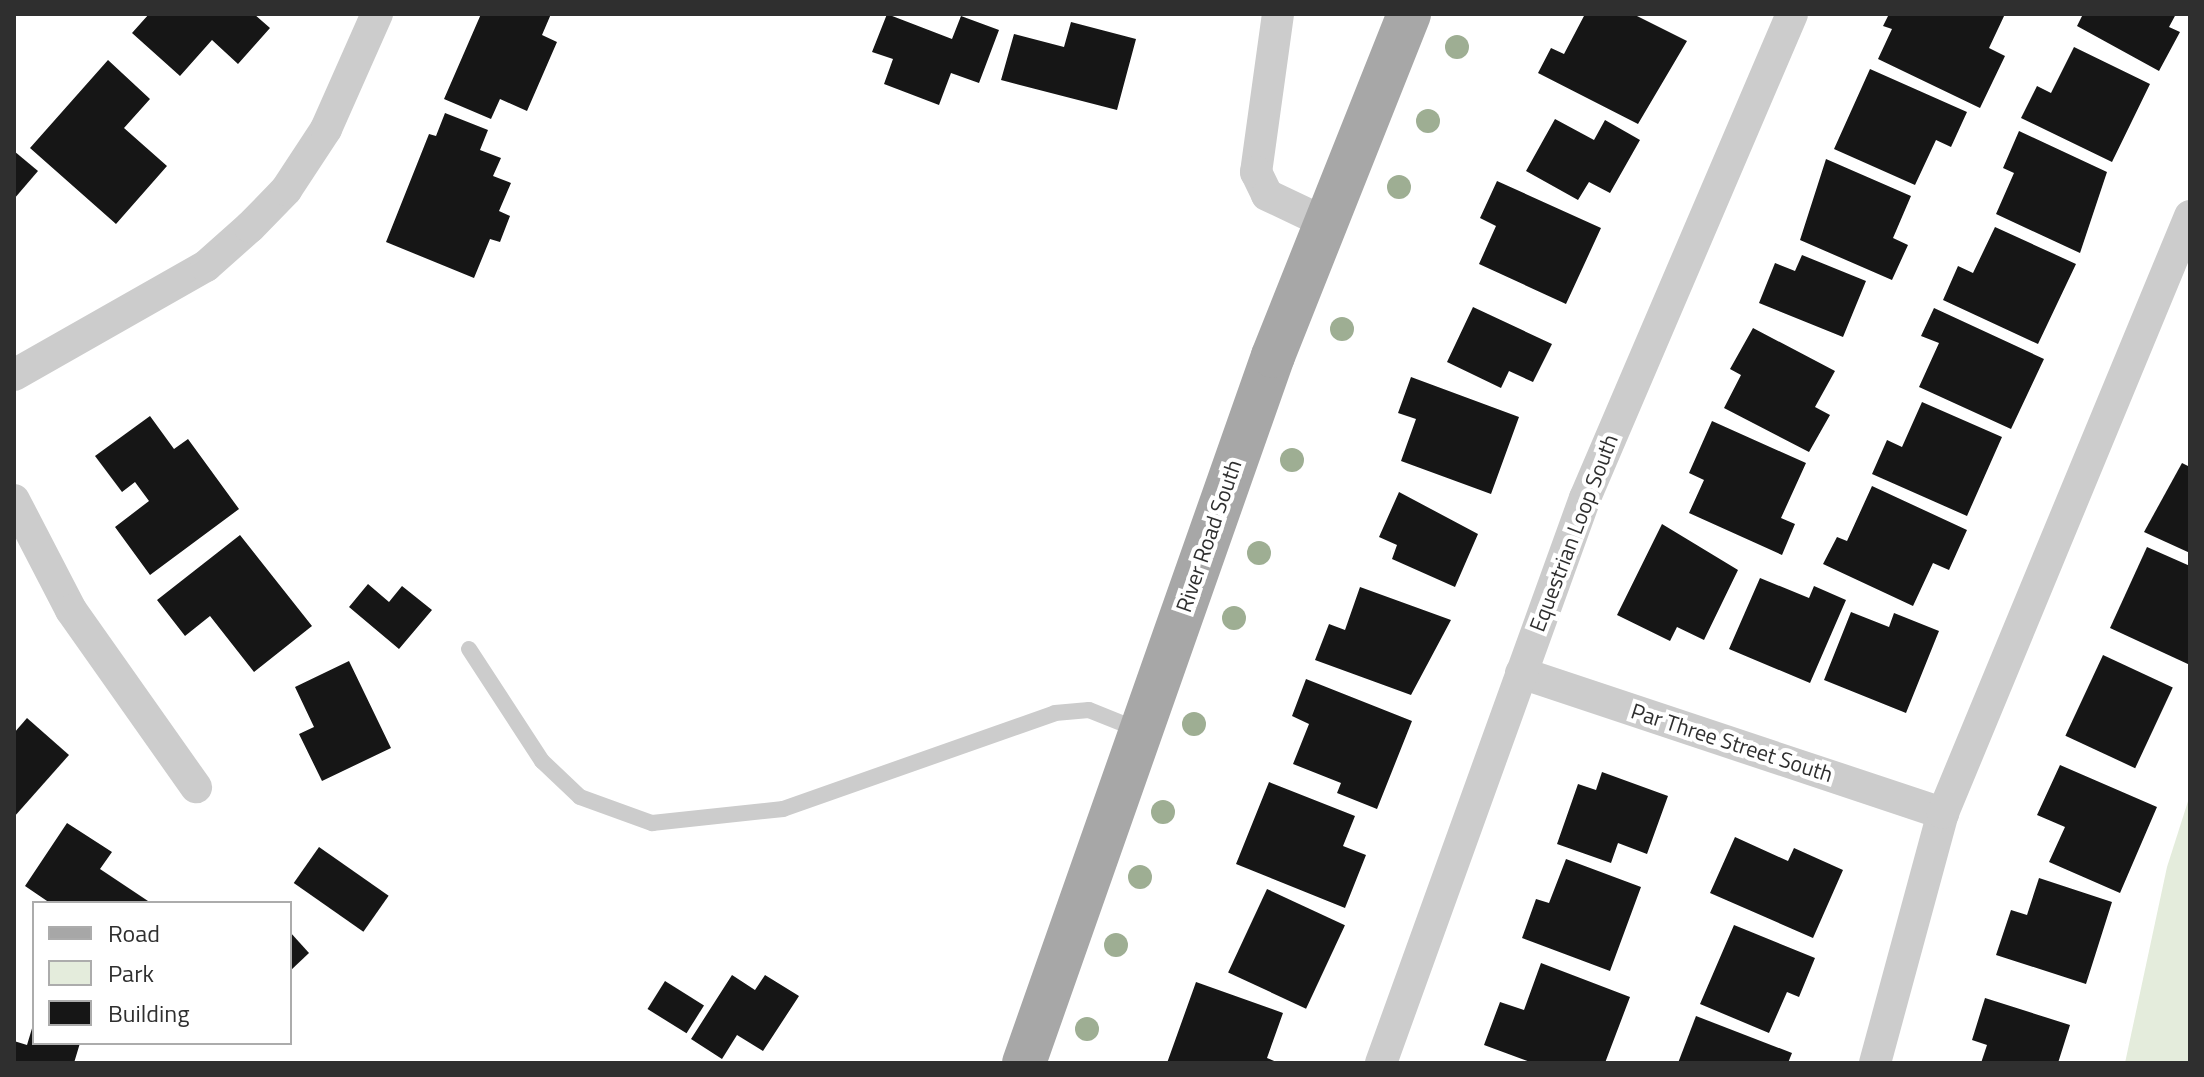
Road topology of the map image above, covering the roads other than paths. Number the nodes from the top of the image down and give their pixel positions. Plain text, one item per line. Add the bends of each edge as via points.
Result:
1 (377, 14) edge
2 (1278, 14) edge
3 (1409, 14) edge
4 (1792, 14) edge
5 (2190, 216) edge
6 (1324, 222) junction
7 (14, 375) edge
8 (14, 500) edge
9 (469, 649) dead end
10 (1521, 673) junction
11 (1140, 730) junction
12 (196, 787) dead end
13 (1943, 813) junction
14 (1024, 1063) edge
15 (1381, 1063) edge
16 (1875, 1063) edge

1 - 7 street via 326,129 286,190 250,227 206,266
2 - 6 street via 1256,172 1267,195
3 - 6 main road, River Road South
4 - 10 street, Equestrian Loop South via 1644,352
5 - 13 street
6 - 11 main road, River Road South
8 - 12 street via 71,610
9 - 11 lane via 542,761 580,797 652,823 783,809 1055,713 1089,710
10 - 13 street, Par Three Street South
10 - 15 street, Equestrian Loop South
11 - 14 main road, River Road South
13 - 16 street

